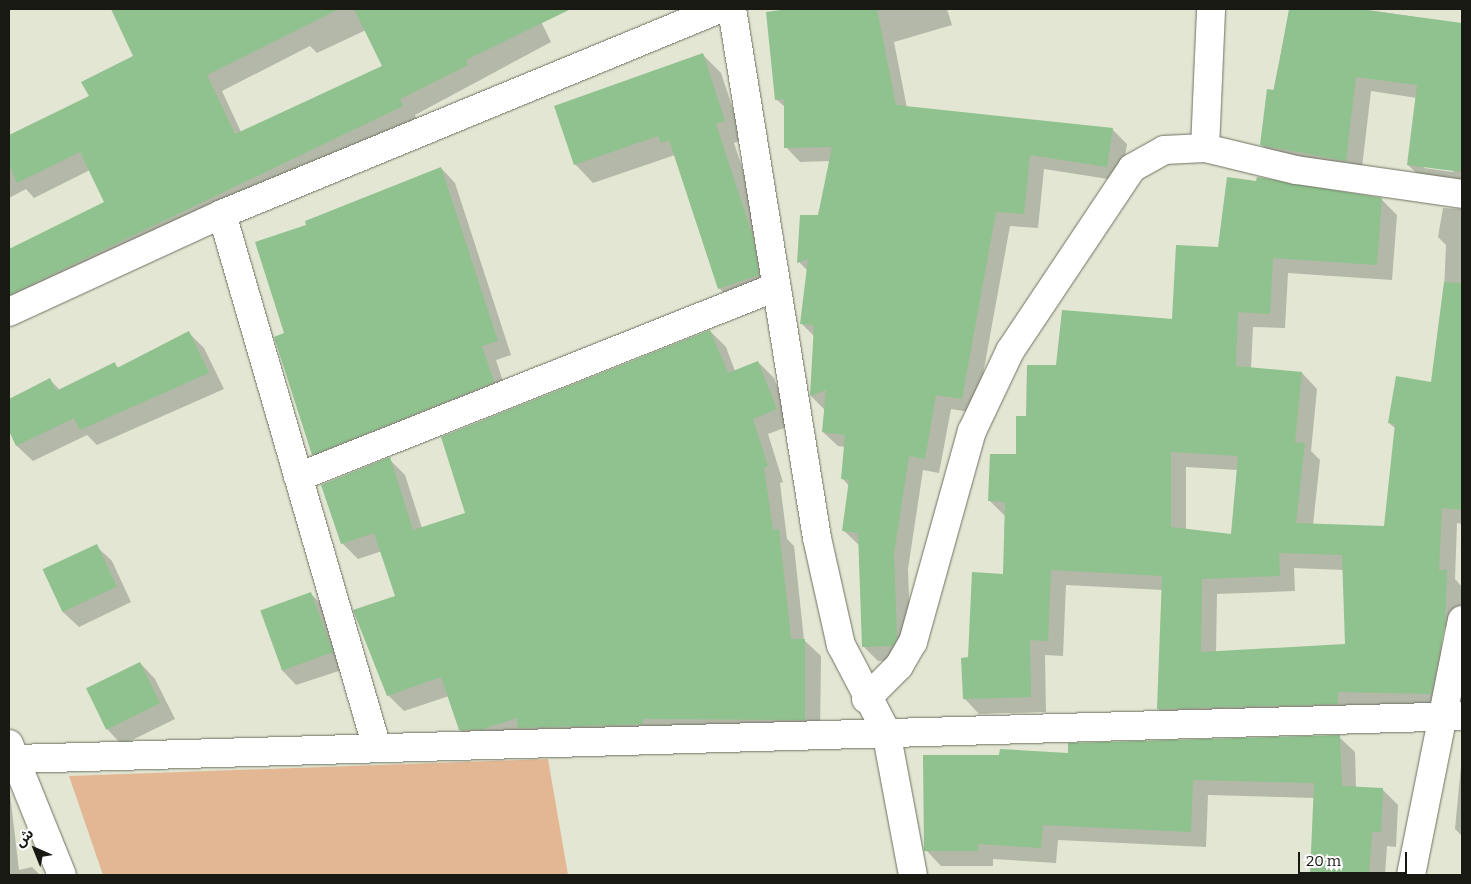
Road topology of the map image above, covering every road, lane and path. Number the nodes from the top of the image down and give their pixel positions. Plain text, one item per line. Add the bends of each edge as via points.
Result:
1 (719, 9) edge
2 (732, 9) edge
3 (1211, 9) edge
4 (1205, 148) junction
5 (1462, 194) edge
6 (222, 214) junction
7 (776, 287) junction
8 (9, 312) edge
9 (298, 477) junction
10 (1462, 620) edge
11 (866, 699) junction
12 (1452, 715) edge
13 (886, 731) junction
14 (377, 748) junction
15 (12, 751) edge
16 (62, 875) edge
17 (913, 875) edge
18 (1410, 875) edge

1 - 6 street
2 - 7 street
3 - 4 street
4 - 5 street via 1296,170
4 - 11 street via 1164,150 1132,168 1010,351 972,431 913,642 899,666
6 - 8 street
6 - 9 street
7 - 9 street
7 - 11 street via 817,538 841,645
9 - 14 street
10 - 12 street
11 - 13 street
12 - 13 street
12 - 18 street
13 - 14 street
13 - 17 street
14 - 15 street
15 - 16 street

